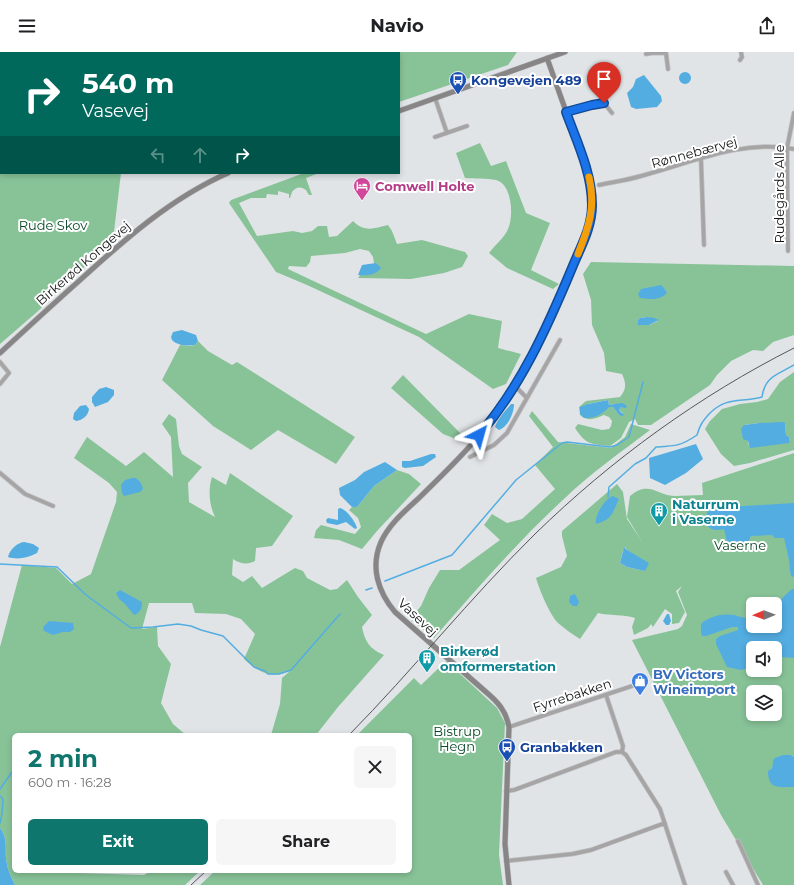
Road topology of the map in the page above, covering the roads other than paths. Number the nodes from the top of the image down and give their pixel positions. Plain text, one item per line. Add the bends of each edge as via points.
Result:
1 (565, 52) edge
2 (652, 52) edge
3 (741, 52) edge
4 (646, 54) dead end
5 (547, 58) junction
6 (740, 60) dead end
7 (668, 69) dead end
8 (435, 98) junction
9 (400, 111) edge
10 (566, 112) junction
11 (612, 113) dead end
12 (794, 113) edge
13 (468, 126) dead end
14 (447, 133) junction
15 (435, 137) dead end
16 (787, 148) junction
17 (794, 150) edge
18 (701, 159) junction
19 (226, 174) edge
20 (599, 185) dead end
21 (704, 245) dead end
22 (788, 251) dead end
23 (560, 340) dead end
24 (0, 353) edge
25 (0, 362) edge
26 (0, 384) edge
27 (515, 386) junction
28 (527, 398) junction
29 (470, 457) dead end
30 (0, 473) edge
31 (53, 506) dead end
32 (641, 683) dead end
33 (606, 695) junction
34 (509, 727) junction
35 (622, 752) junction
36 (506, 791) junction
37 (665, 823) junction
38 (738, 841) dead end
39 (506, 861) junction
40 (726, 872) dead end
41 (509, 885) edge
42 (685, 885) edge
43 (733, 885) edge
44 (758, 885) edge

1 - 5 street
2 - 4 street
2 - 7 street via 666,53
3 - 6 street
5 - 8 street
5 - 10 street, Vasevej
8 - 9 street
8 - 14 street
10 - 11 street via 604,103
10 - 27 street, Vasevej via 590,185 590,223 537,348
12 - 16 street, Rudegårds Alle
13 - 14 street
14 - 15 street
16 - 17 street, Rønnebærvej
16 - 18 street, Rønnebærvej via 746,148
16 - 22 street, Rudegårds Alle
18 - 20 street, Rønnebærvej via 640,177
18 - 21 street
19 - 24 street, Birkerød Kongevej via 161,212 121,243
23 - 28 street
25 - 26 street via 9,373
27 - 28 street
27 - 34 street, Vasevej via 464,454 388,529 378,549 376,563 379,585 389,605 499,704 506,714
28 - 29 street via 500,440
30 - 31 street via 25,494
32 - 33 street, Fyrrebakken
33 - 34 street, Fyrrebakken
33 - 35 street via 623,746
34 - 36 street, Vasevej
35 - 36 street
35 - 37 street via 660,809
36 - 39 street, Vasevej
37 - 39 street via 591,850
37 - 42 street
38 - 44 street
39 - 41 street, Vasevej
40 - 43 street

